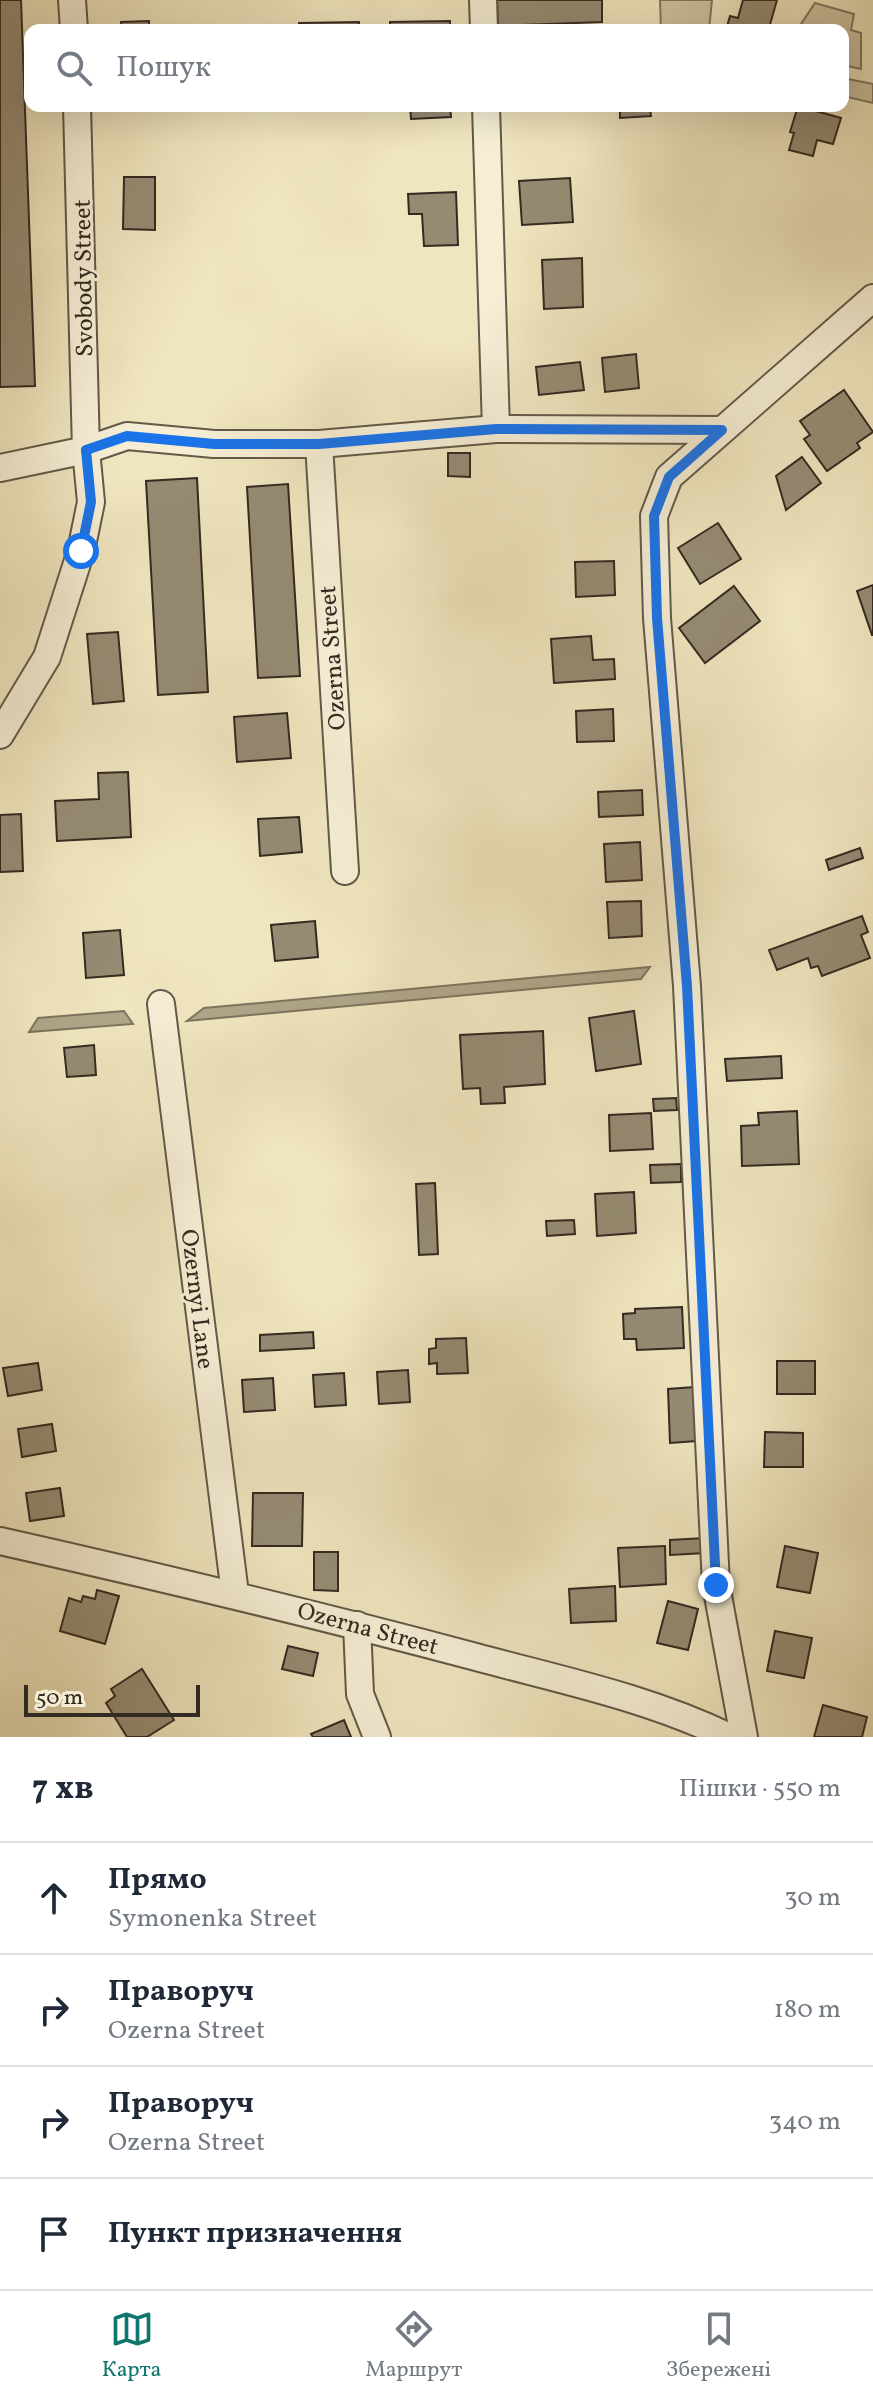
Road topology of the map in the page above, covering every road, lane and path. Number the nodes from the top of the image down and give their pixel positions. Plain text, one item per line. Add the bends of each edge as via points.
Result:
1 (72, 0) edge
2 (483, 0) edge
3 (74, 24) edge
4 (484, 24) edge
5 (77, 112) edge
6 (486, 112) edge
7 (873, 298) edge
8 (496, 429) junction
9 (722, 430) junction
10 (319, 444) junction
11 (86, 450) junction
12 (0, 468) edge
13 (0, 735) edge
14 (345, 871) dead end
15 (161, 1004) dead end
16 (0, 1541) edge
17 (235, 1594) junction
18 (357, 1625) junction
19 (377, 1737) edge
20 (729, 1737) edge
21 (744, 1737) edge

1 - 3 street
2 - 4 street
5 - 11 street, Svobody Street
6 - 8 street
7 - 9 street
8 - 9 street
8 - 10 street
9 - 21 street via 669,477 654,516 657,618 687,986 716,1585
10 - 11 street via 214,444 127,436
10 - 14 street, Ozerna Street
11 - 12 street
11 - 13 street, Svobody Street via 91,502 81,551 47,657
15 - 17 street, Ozernyi Lane
16 - 17 street, Ozerna Street
17 - 18 street, Ozerna Street
18 - 19 street via 360,1694
18 - 20 street, Ozerna Street via 634,1700

